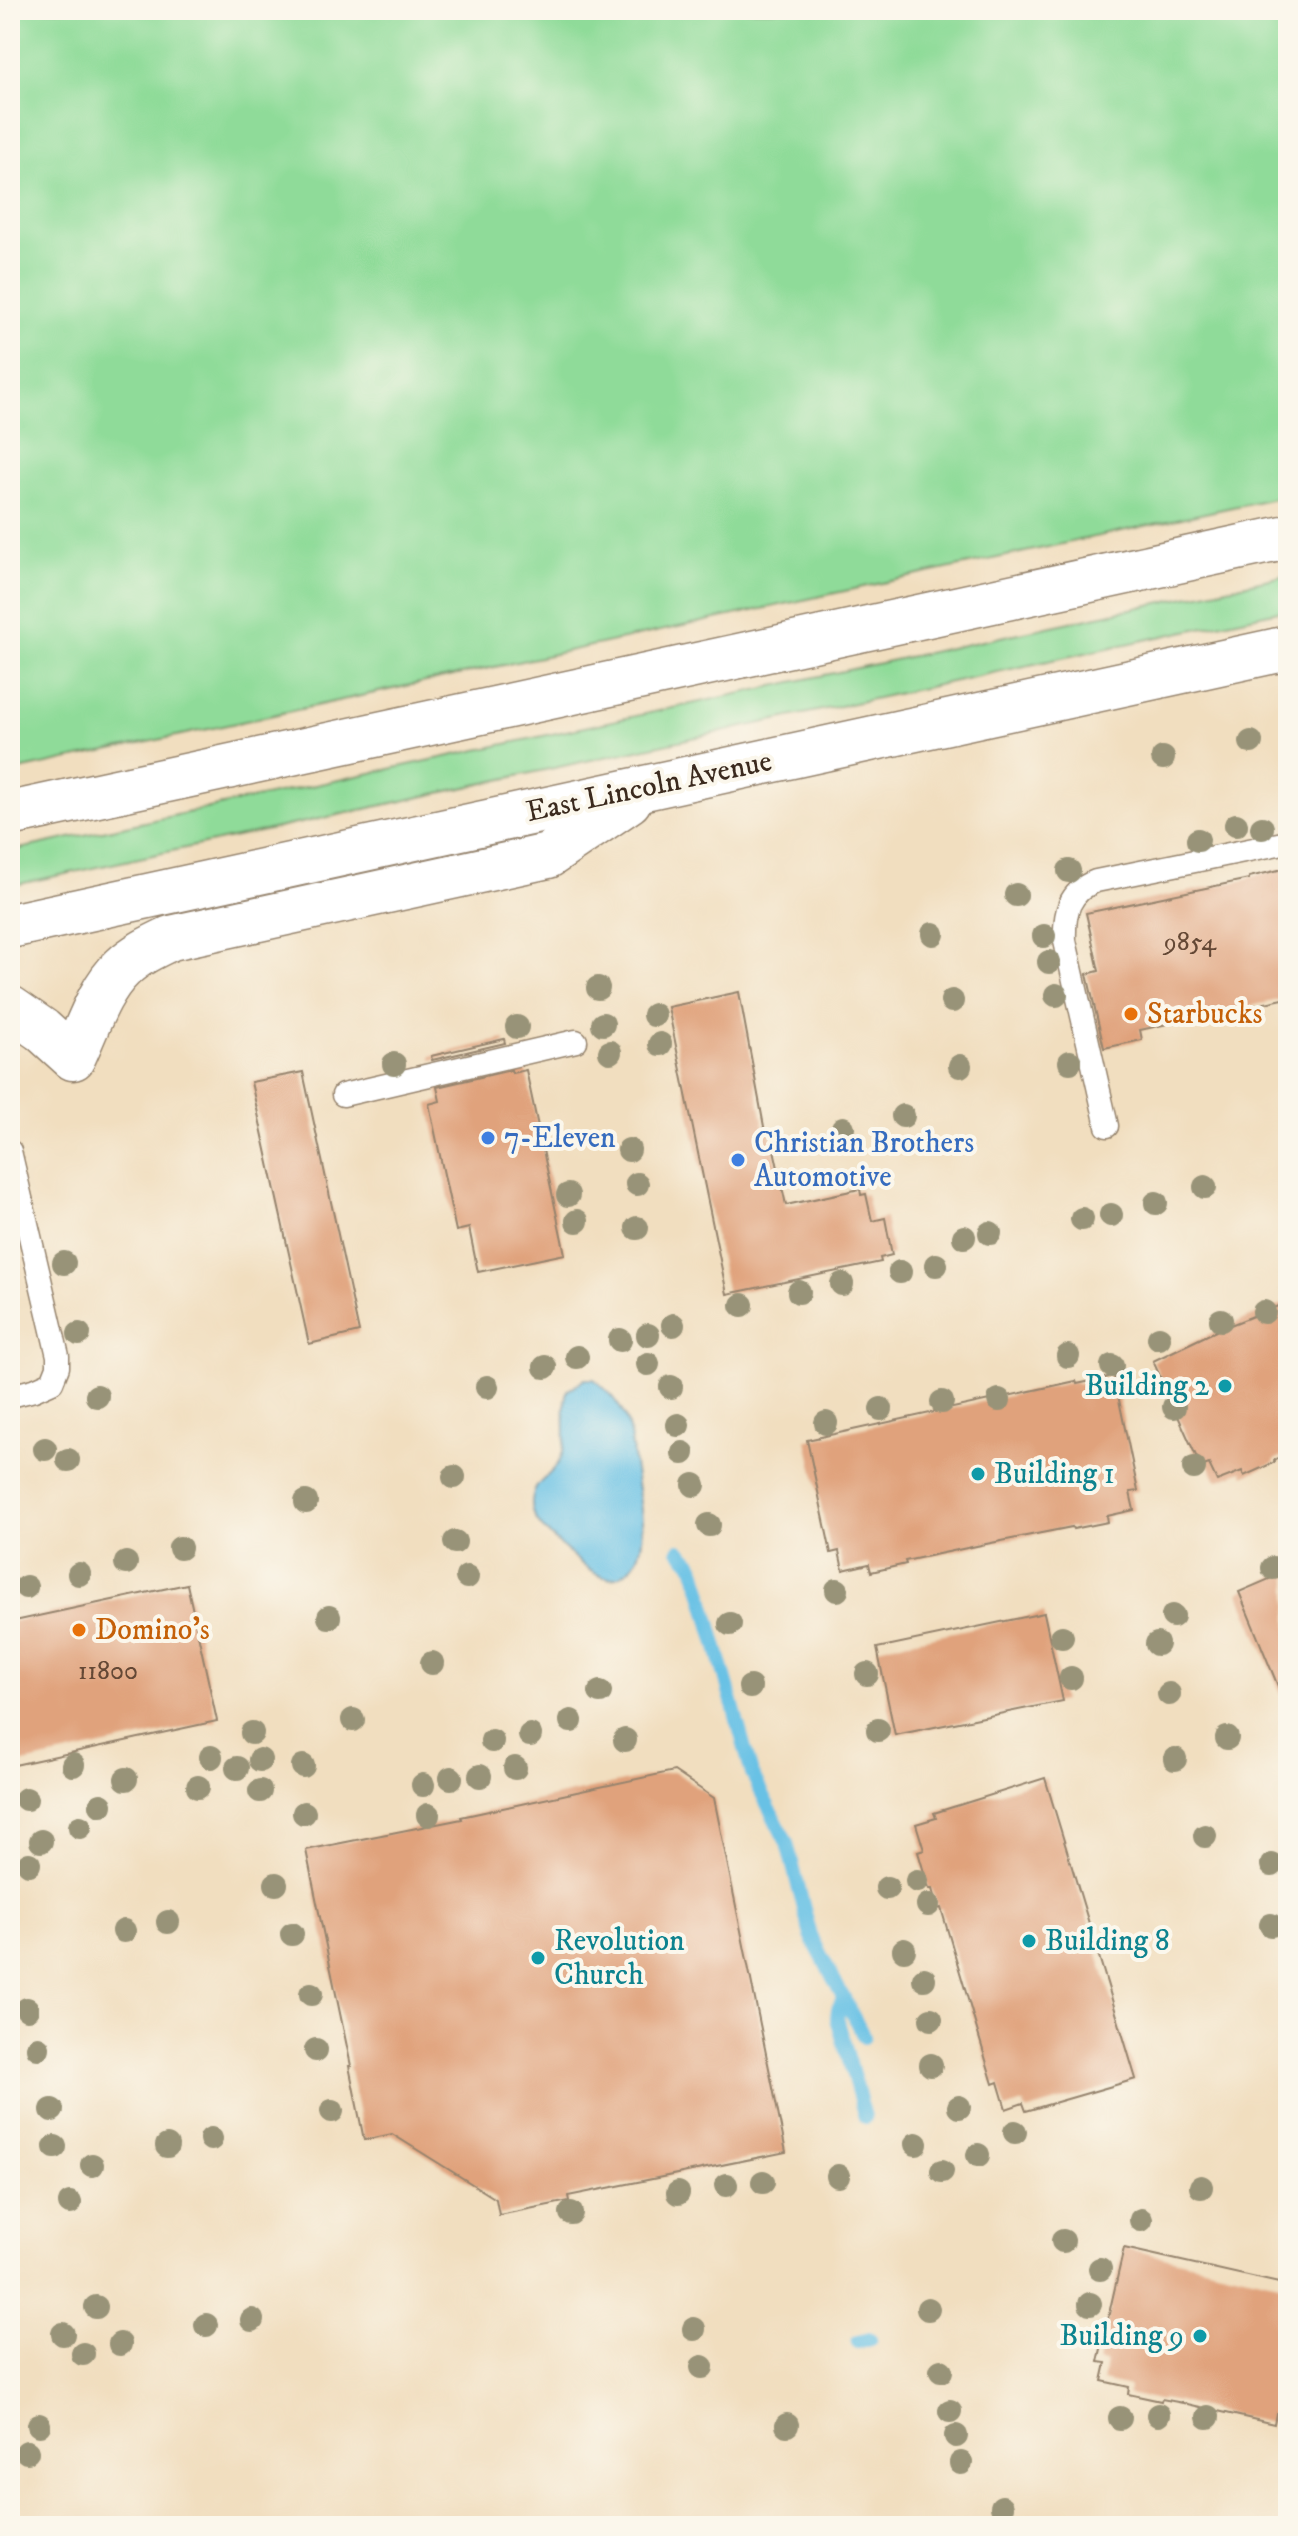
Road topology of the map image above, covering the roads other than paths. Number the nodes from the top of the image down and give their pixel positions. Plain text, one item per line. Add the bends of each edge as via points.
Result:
1 (1288, 537) edge
2 (1288, 648) edge
3 (648, 788) junction
4 (10, 814) edge
5 (1288, 842) edge
6 (10, 926) edge
7 (10, 1008) edge
8 (576, 1041) dead end
9 (343, 1095) dead end
10 (1107, 1126) dead end
11 (10, 1151) edge
12 (10, 1396) edge

1 - 4 main road
2 - 3 main road, East Lincoln Avenue
3 - 6 main road, East Lincoln Avenue
3 - 7 main road via 548,856 161,943 122,967 111,981 73,1058
5 - 10 lane via 1096,881 1070,901 1065,941
8 - 9 lane
11 - 12 lane via 58,1367 52,1382

